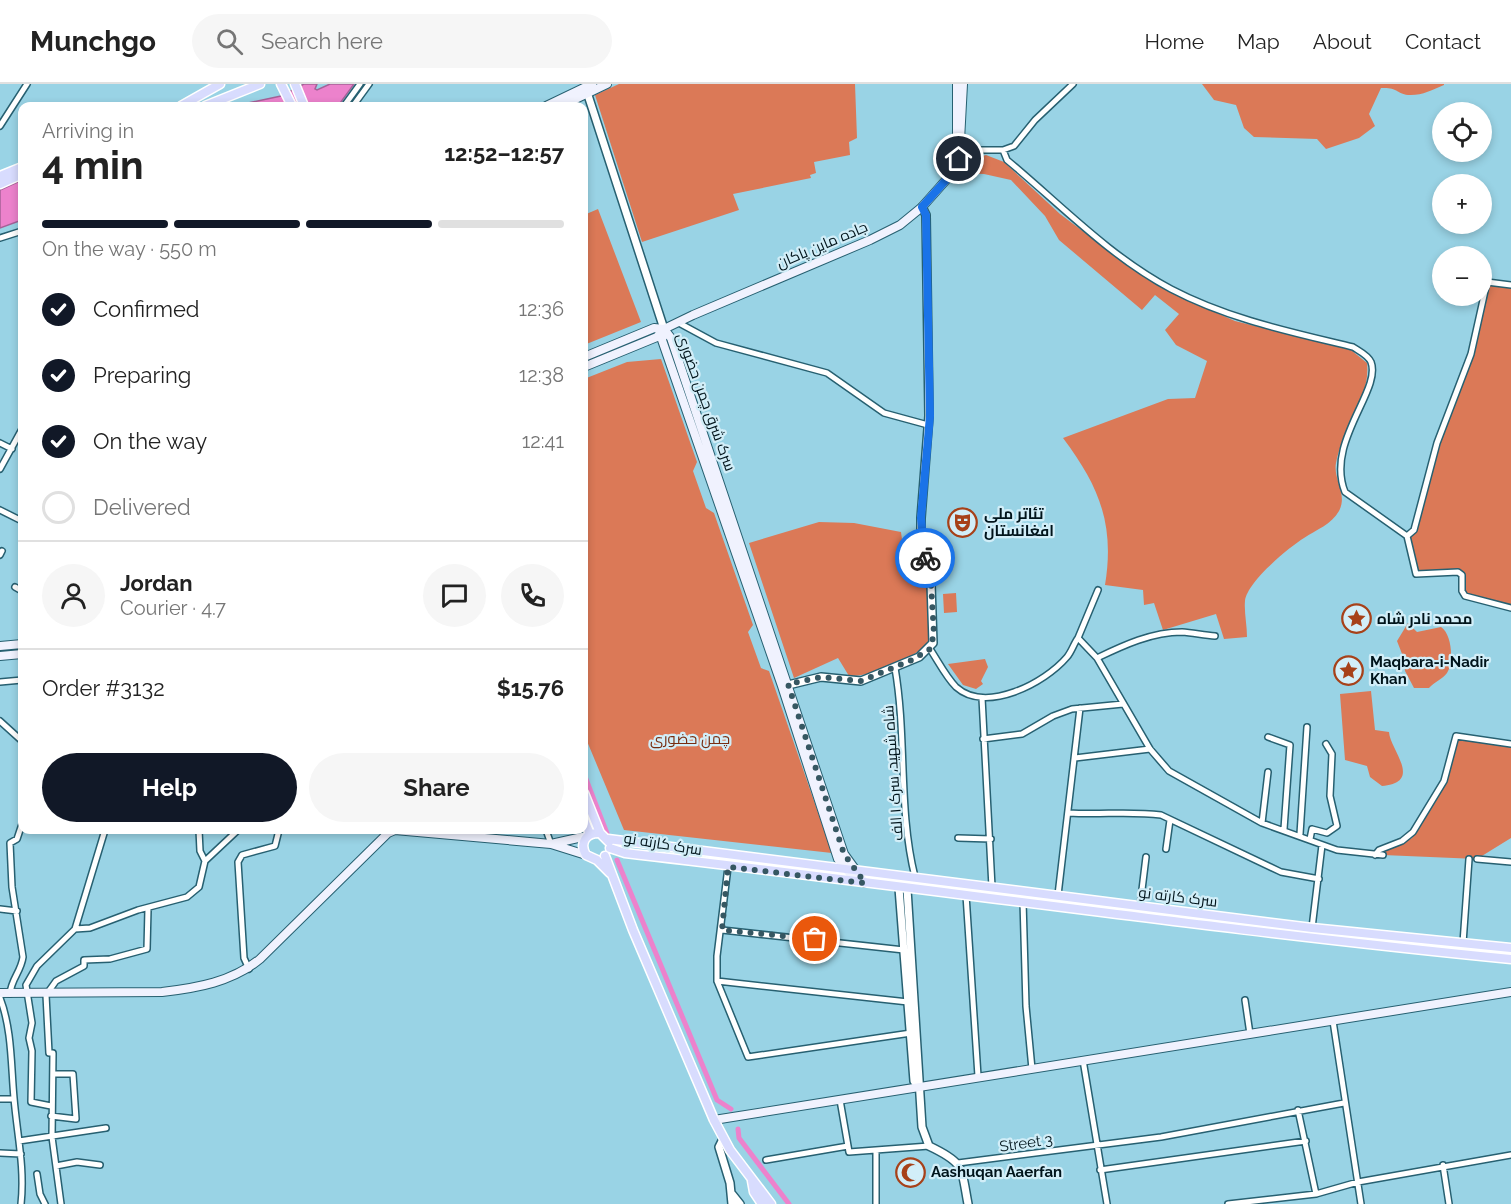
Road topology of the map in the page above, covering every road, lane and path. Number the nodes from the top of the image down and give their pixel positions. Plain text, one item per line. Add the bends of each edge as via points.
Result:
1 (27, 84) edge
2 (220, 84) edge
3 (260, 84) edge
4 (360, 84) edge
5 (369, 84) edge
6 (607, 84) edge
7 (957, 84) edge
8 (963, 84) edge
9 (1073, 84) edge
10 (295, 85) edge
11 (283, 87) edge
12 (589, 88) edge
13 (188, 102) edge
14 (215, 102) edge
15 (290, 102) edge
16 (302, 102) edge
17 (347, 102) edge
18 (356, 102) edge
19 (556, 102) edge
20 (567, 102) edge
21 (0, 126) edge
22 (959, 150) junction
23 (1003, 150) junction
24 (959, 159) junction
25 (18, 168) edge
26 (0, 176) edge
27 (18, 176) edge
28 (0, 184) edge
29 (922, 207) junction
30 (18, 232) edge
31 (0, 238) edge
32 (1511, 285) edge
33 (679, 323) junction
34 (664, 329) junction
35 (588, 355) edge
36 (588, 365) edge
37 (928, 425) junction
38 (18, 437) edge
39 (0, 443) edge
40 (12, 449) junction
41 (0, 469) edge
42 (0, 510) edge
43 (18, 519) edge
44 (1407, 536) junction
45 (15, 587) dead end
46 (18, 589) edge
47 (1098, 590) dead end
48 (1511, 608) edge
49 (1215, 636) dead end
50 (1078, 638) junction
51 (18, 644) edge
52 (0, 646) edge
53 (930, 649) junction
54 (18, 654) edge
55 (0, 656) edge
56 (1097, 658) junction
57 (895, 668) junction
58 (18, 680) edge
59 (0, 682) edge
60 (785, 685) junction
61 (982, 698) junction
62 (1123, 704) junction
63 (1080, 708) junction
64 (0, 722) edge
65 (1307, 727) dead end
66 (1268, 737) dead end
67 (18, 738) edge
68 (983, 739) junction
69 (1326, 744) dead end
70 (1511, 744) edge
71 (1150, 749) junction
72 (1075, 758) junction
73 (1268, 772) dead end
74 (588, 803) edge
75 (1069, 813) junction
76 (1170, 820) junction
77 (1262, 823) junction
78 (1284, 829) junction
79 (600, 833) junction
80 (19, 834) edge
81 (104, 834) edge
82 (199, 834) edge
83 (234, 834) edge
84 (278, 834) edge
85 (387, 834) edge
86 (427, 834) edge
87 (547, 834) edge
88 (1299, 834) junction
89 (588, 835) junction
90 (958, 838) dead end
91 (991, 839) junction
92 (1310, 839) junction
93 (551, 844) junction
94 (1322, 845) junction
95 (1166, 849) dead end
96 (605, 851) junction
97 (586, 855) junction
98 (1375, 855) junction
99 (1383, 855) dead end
100 (1146, 857) dead end
101 (1469, 859) dead end
102 (1477, 859) dead end
103 (205, 861) junction
104 (1511, 862) edge
105 (728, 867) junction
106 (843, 868) junction
107 (856, 869) junction
108 (915, 877) junction
109 (1319, 879) junction
110 (861, 882) junction
111 (992, 887) junction
112 (903, 888) junction
113 (966, 895) junction
114 (1058, 895) junction
115 (1023, 901) junction
116 (1140, 906) junction
117 (0, 909) edge
118 (148, 909) junction
119 (17, 911) junction
120 (1312, 928) junction
121 (75, 929) junction
122 (722, 930) junction
123 (1463, 943) junction
124 (1511, 948) edge
125 (904, 950) junction
126 (1511, 959) edge
127 (249, 969) junction
128 (717, 981) junction
129 (1511, 992) edge
130 (0, 993) edge
131 (10, 994) junction
132 (28, 994) junction
133 (46, 994) junction
134 (0, 998) edge
135 (1245, 1000) dead end
136 (908, 1002) junction
137 (1333, 1021) junction
138 (911, 1033) junction
139 (1250, 1034) junction
140 (1083, 1060) junction
141 (1032, 1069) junction
142 (53, 1074) junction
143 (978, 1076) junction
144 (918, 1086) junction
145 (14, 1099) junction
146 (0, 1100) edge
147 (840, 1100) junction
148 (1344, 1103) junction
149 (51, 1106) junction
150 (1298, 1110) junction
151 (51, 1116) junction
152 (714, 1120) junction
153 (106, 1128) dead end
154 (52, 1137) junction
155 (723, 1139) junction
156 (18, 1141) junction
157 (1306, 1141) junction
158 (848, 1146) junction
159 (928, 1146) junction
160 (1097, 1146) junction
161 (876, 1150) junction
162 (0, 1153) edge
163 (21, 1154) junction
164 (1511, 1155) edge
165 (766, 1160) dead end
166 (958, 1163) junction
167 (56, 1166) junction
168 (100, 1166) dead end
169 (1443, 1166) junction
170 (1100, 1170) junction
171 (37, 1174) dead end
172 (752, 1180) junction
173 (1358, 1182) junction
174 (732, 1194) junction
175 (1316, 1194) junction
176 (1274, 1197) junction
177 (21, 1204) edge
178 (45, 1204) edge
179 (61, 1204) edge
180 (732, 1204) edge
181 (740, 1204) edge
182 (762, 1204) edge
183 (771, 1204) edge
184 (876, 1204) edge
185 (968, 1204) edge
186 (1107, 1204) edge
187 (1228, 1204) edge
188 (1275, 1204) edge
189 (1361, 1204) edge
190 (1449, 1204) edge

1 - 21 street
2 - 13 highway
3 - 14 highway
4 - 17 street
5 - 18 street
6 - 12 main road
7 - 22 main road
8 - 22 main road
9 - 23 street via 1014,146
10 - 16 highway
11 - 15 highway
12 - 19 main road
12 - 20 main road
12 - 34 street
22 - 24 main road
23 - 24 street via 982,150
23 - 44 street via 1006,160 1062,211 1171,289 1236,317 1362,352 1371,362 1370,376 1343,445 1339,465 1342,483 1348,497
24 - 29 main road, جاده ماین پاکان via 954,171
25 - 26 highway
27 - 28 highway
29 - 33 main road, جاده ماین پاکان via 900,225 870,240
29 - 37 street via 926,215
30 - 31 street
32 - 44 street via 1487,282 1466,371 1437,443 1414,530
33 - 34 main road, جاده ماین پاکان
33 - 37 street via 716,343 827,373 884,413
34 - 35 main road via 654,328
34 - 36 main road via 657,337
34 - 60 main road, سرک شرق چمن حضوری via 662,340
37 - 53 street via 921,518 934,634
38 - 40 street
39 - 40 street
40 - 41 street
42 - 43 street
44 - 48 street via 1416,574 1458,572 1465,596
45 - 46 street
47 - 50 street
49 - 56 street via 1183,632 1161,635 1132,641
50 - 56 street
50 - 61 street via 1069,656 1041,678 1018,690
51 - 52 main road
53 - 57 street
53 - 61 street via 955,686
54 - 55 main road
56 - 62 street
57 - 60 street via 861,681 821,677
57 - 108 street, شاه شهید، سرک ۱ الف
58 - 59 street
60 - 106 main road, سرک شرق چمن حضوری via 837,859
60 - 107 main road, سرک شرق چمن حضوری via 844,854
61 - 68 street
62 - 63 street
62 - 71 street
63 - 68 street via 1053,716 1022,734
63 - 72 street
64 - 67 street
65 - 88 street
66 - 78 street via 1290,745
68 - 91 street
69 - 92 street via 1332,754 1330,796 1337,826 1327,833 1312,829
70 - 98 street via 1456,736 1444,781 1413,832
71 - 72 street
71 - 77 street via 1174,774
72 - 75 street
73 - 77 street
74 - 79 highway
75 - 76 street via 1139,812
75 - 114 street
76 - 95 street
76 - 109 street via 1281,872
77 - 78 street
78 - 88 street
79 - 89 highway
79 - 96 highway
80 - 119 street via 10,843
81 - 121 street
82 - 103 street
83 - 103 street
84 - 127 street via 275,846 242,855 238,862 244,958
85 - 127 main road
86 - 93 main road
87 - 93 street
88 - 92 street
89 - 93 main road
89 - 97 highway via 583,843
90 - 91 street
91 - 111 street
92 - 94 street
93 - 97 main road
94 - 98 street
94 - 109 street
96 - 97 highway
96 - 105 highway, سرک کارته نو
96 - 106 highway, سرک کارته نو
96 - 152 highway via 633,930
98 - 99 street
100 - 116 street
101 - 123 street
102 - 104 street
103 - 118 street via 199,887 194,892
105 - 110 highway, سرک کارته نو
105 - 122 street
106 - 107 highway, سرک کارته نو
106 - 110 main road
107 - 108 highway, سرک کارته نو
107 - 110 main road, سرک شرق چمن حضوری
108 - 111 highway, سرک کارته نو
109 - 120 street
110 - 112 highway, سرک کارته نو
111 - 114 highway, سرک کارته نو
112 - 113 highway, سرک کارته نو
112 - 125 street
112 - 144 street
113 - 115 highway, سرک کارته نو
113 - 143 street
114 - 116 highway, سرک کارته نو
115 - 126 highway, سرک کارته نو via 1270,934
115 - 141 street
116 - 120 highway, سرک کارته نو
117 - 119 street
118 - 121 street
118 - 133 street via 147,949 110,959 84,960 84,966 56,981
119 - 131 street via 23,957 22,967 11,981
120 - 123 highway, سرک کارته نو
121 - 132 street via 37,966 26,985
122 - 125 street
122 - 128 street
123 - 124 highway, سرک کارته نو
125 - 136 street
127 - 133 main road via 187,989
128 - 136 street
128 - 138 street via 748,1057
129 - 137 main road
130 - 131 main road
131 - 132 main road
132 - 133 main road
132 - 149 street via 32,1023 31,1102
133 - 142 street
134 - 145 street
135 - 139 street
136 - 138 street
137 - 139 main road
137 - 148 street
138 - 144 street via 914,1081
139 - 140 main road
140 - 141 main road
140 - 160 street
141 - 143 main road
142 - 149 street
142 - 151 street via 73,1074 76,1119
143 - 144 main road
144 - 147 main road
144 - 159 street
145 - 146 street
145 - 156 street
147 - 152 main road
147 - 158 street
148 - 150 street, Street 3
148 - 173 street
149 - 151 street
150 - 157 street
150 - 160 street, Street 3
151 - 154 street
152 - 155 highway
153 - 154 street
154 - 156 street
154 - 167 street
155 - 172 highway
155 - 174 street via 719,1147
156 - 163 street
157 - 170 street
157 - 175 street
158 - 161 street via 849,1152
158 - 165 street
159 - 161 street
159 - 166 street
160 - 166 street, Street 3
160 - 170 street
161 - 184 street
162 - 163 street
163 - 177 street
164 - 169 street
166 - 185 street
167 - 168 street via 77,1162
167 - 179 street
169 - 173 street
169 - 190 street
170 - 186 street
171 - 178 street
172 - 182 highway
172 - 183 highway
173 - 175 street
173 - 189 street
174 - 180 street
174 - 181 street
175 - 176 street
176 - 187 street
176 - 188 street

